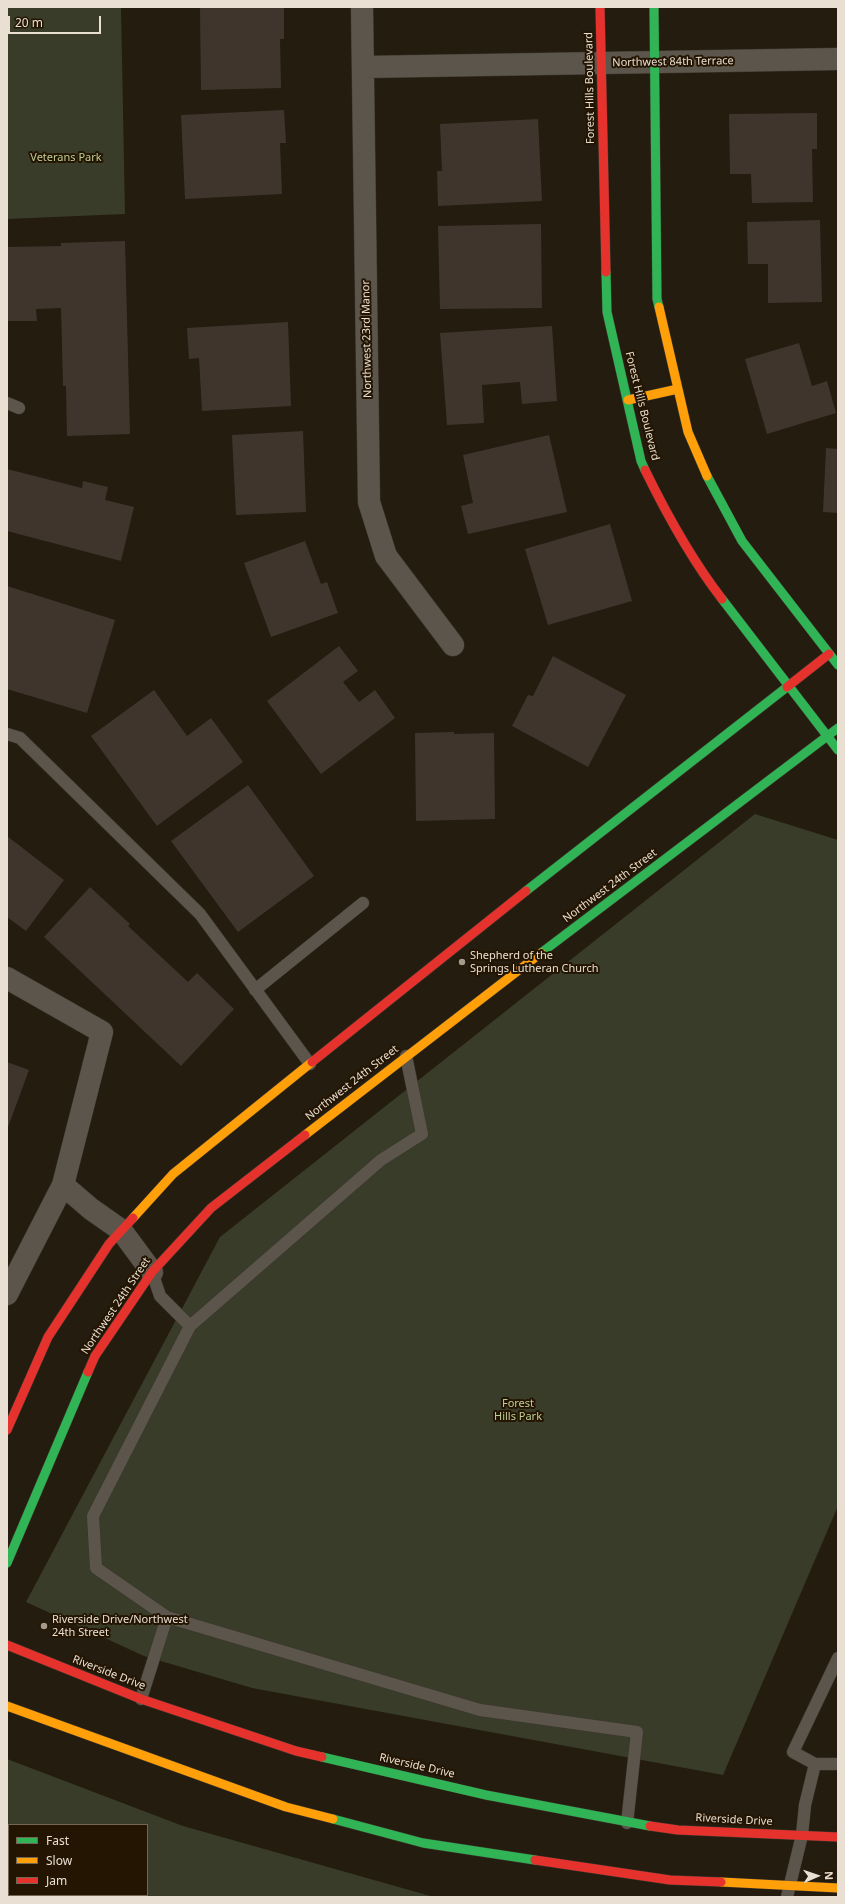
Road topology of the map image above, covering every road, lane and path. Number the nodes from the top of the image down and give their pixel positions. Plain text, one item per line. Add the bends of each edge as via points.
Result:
1 (362, 7) edge
2 (600, 7) edge
3 (654, 7) edge
4 (838, 59) edge
5 (655, 62) junction
6 (602, 63) junction
7 (364, 67) junction
8 (678, 389) junction
9 (628, 400) junction
10 (7, 404) edge
11 (19, 408) dead end
12 (453, 645) dead end
13 (829, 654) junction
14 (838, 665) edge
15 (787, 686) junction
16 (838, 728) edge
17 (7, 734) edge
18 (827, 736) junction
19 (838, 750) edge
20 (363, 903) dead end
21 (7, 978) edge
22 (255, 990) junction
23 (406, 1056) junction
24 (310, 1064) junction
25 (63, 1184) junction
26 (121, 1230) junction
27 (152, 1272) junction
28 (7, 1294) edge
29 (190, 1326) junction
30 (7, 1430) edge
31 (7, 1563) edge
32 (167, 1617) junction
33 (7, 1645) edge
34 (838, 1658) edge
35 (141, 1698) junction
36 (8, 1707) edge
37 (815, 1764) junction
38 (838, 1764) edge
39 (627, 1823) junction
40 (802, 1835) junction
41 (838, 1837) edge
42 (838, 1888) edge
43 (788, 1891) edge

1 - 7 street, Northwest 23rd Manor
2 - 6 street, Forest Hills Boulevard
3 - 5 street
4 - 5 street, Northwest 84th Terrace
5 - 6 street, Northwest 84th Terrace
5 - 8 street via 657,299
6 - 7 street, Northwest 84th Terrace
6 - 9 street, Forest Hills Boulevard via 608,312
7 - 12 street, Northwest 23rd Manor via 369,502 386,556
8 - 9 street
8 - 13 street via 688,432 710,482 742,541
9 - 15 street, Forest Hills Boulevard via 641,461 666,513 700,571
10 - 11 lane
13 - 14 street
13 - 15 street
15 - 18 street, Forest Hills Boulevard
15 - 24 street
16 - 18 street, Northwest 24th Street
17 - 22 lane via 20,738 200,914
18 - 19 street, Forest Hills Boulevard
18 - 23 street, Northwest 24th Street
20 - 22 lane
21 - 25 street via 102,1032
22 - 24 lane
23 - 27 street, Northwest 24th Street via 211,1208
23 - 29 lane via 422,1134 381,1160
24 - 26 street via 173,1174
25 - 26 street via 91,1209
25 - 28 street
26 - 27 street
26 - 30 street via 108,1244 48,1337
27 - 29 lane via 160,1296
27 - 31 street, Northwest 24th Street via 95,1356
29 - 32 lane via 93,1516 96,1568
32 - 35 lane
32 - 39 lane via 480,1710 637,1732
33 - 35 street, Riverside Drive
34 - 37 lane via 793,1752
35 - 39 street, Riverside Drive via 296,1750 486,1795
36 - 43 street via 286,1807 423,1843 670,1880
37 - 38 lane
37 - 40 lane
39 - 40 street, Riverside Drive via 678,1830
40 - 41 street, Riverside Drive
40 - 43 lane
42 - 43 street

